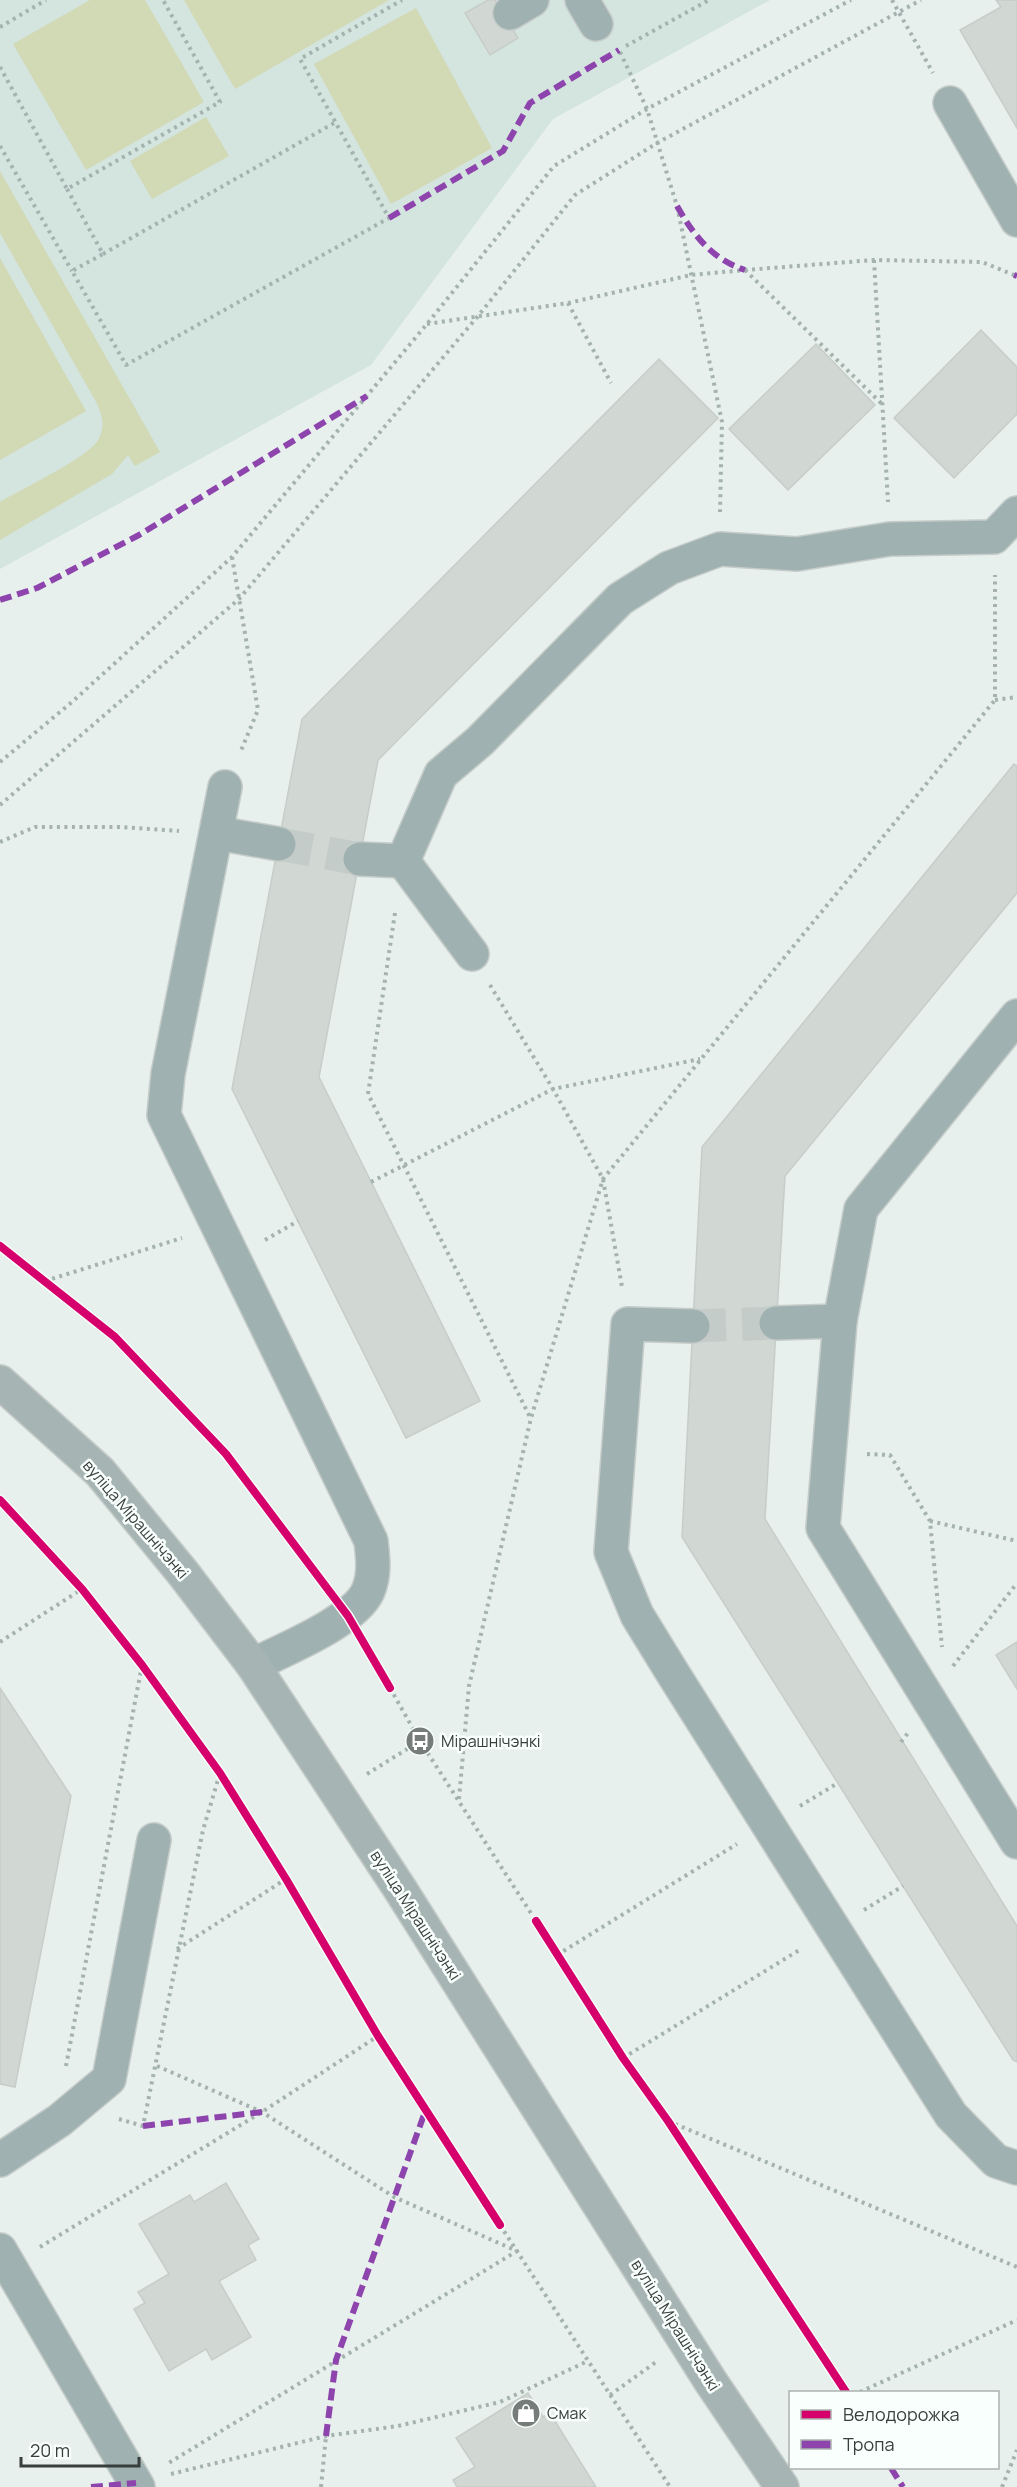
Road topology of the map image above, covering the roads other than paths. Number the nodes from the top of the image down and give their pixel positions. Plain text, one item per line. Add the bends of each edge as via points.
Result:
1 (950, 103) road end
2 (1017, 220) edge
3 (1017, 513) edge
4 (225, 787) road end
5 (217, 833) junction
6 (279, 844) tunnel mouth
7 (360, 859) tunnel mouth
8 (403, 861) junction
9 (472, 954) road end
10 (1017, 1016) edge
11 (840, 1321) junction
12 (776, 1323) tunnel mouth
13 (693, 1326) tunnel mouth
14 (0, 1382) edge
15 (253, 1665) junction
16 (154, 1840) dead end
17 (1017, 1842) edge
18 (0, 2160) edge
19 (1017, 2168) edge
20 (4, 2258) edge
21 (135, 2486) edge
22 (782, 2487) edge

1 - 2 lane
3 - 8 lane via 994,537 890,539 796,554 720,549 669,568 620,598 480,741 441,774
4 - 5 lane
5 - 6 lane
5 - 15 lane via 168,1074 164,1115 371,1541 374,1565 368,1592 348,1616
7 - 8 lane
8 - 9 lane
10 - 11 lane via 861,1209
11 - 12 lane
11 - 17 lane via 824,1527 937,1688
13 - 19 lane via 628,1324 611,1552 637,1615 951,2115 996,2161
14 - 15 main road, вуліца Мірашнічэнкі via 100,1472
15 - 22 main road, вуліца Мірашнічэнкі
16 - 18 lane via 109,2079 60,2120
20 - 21 lane

